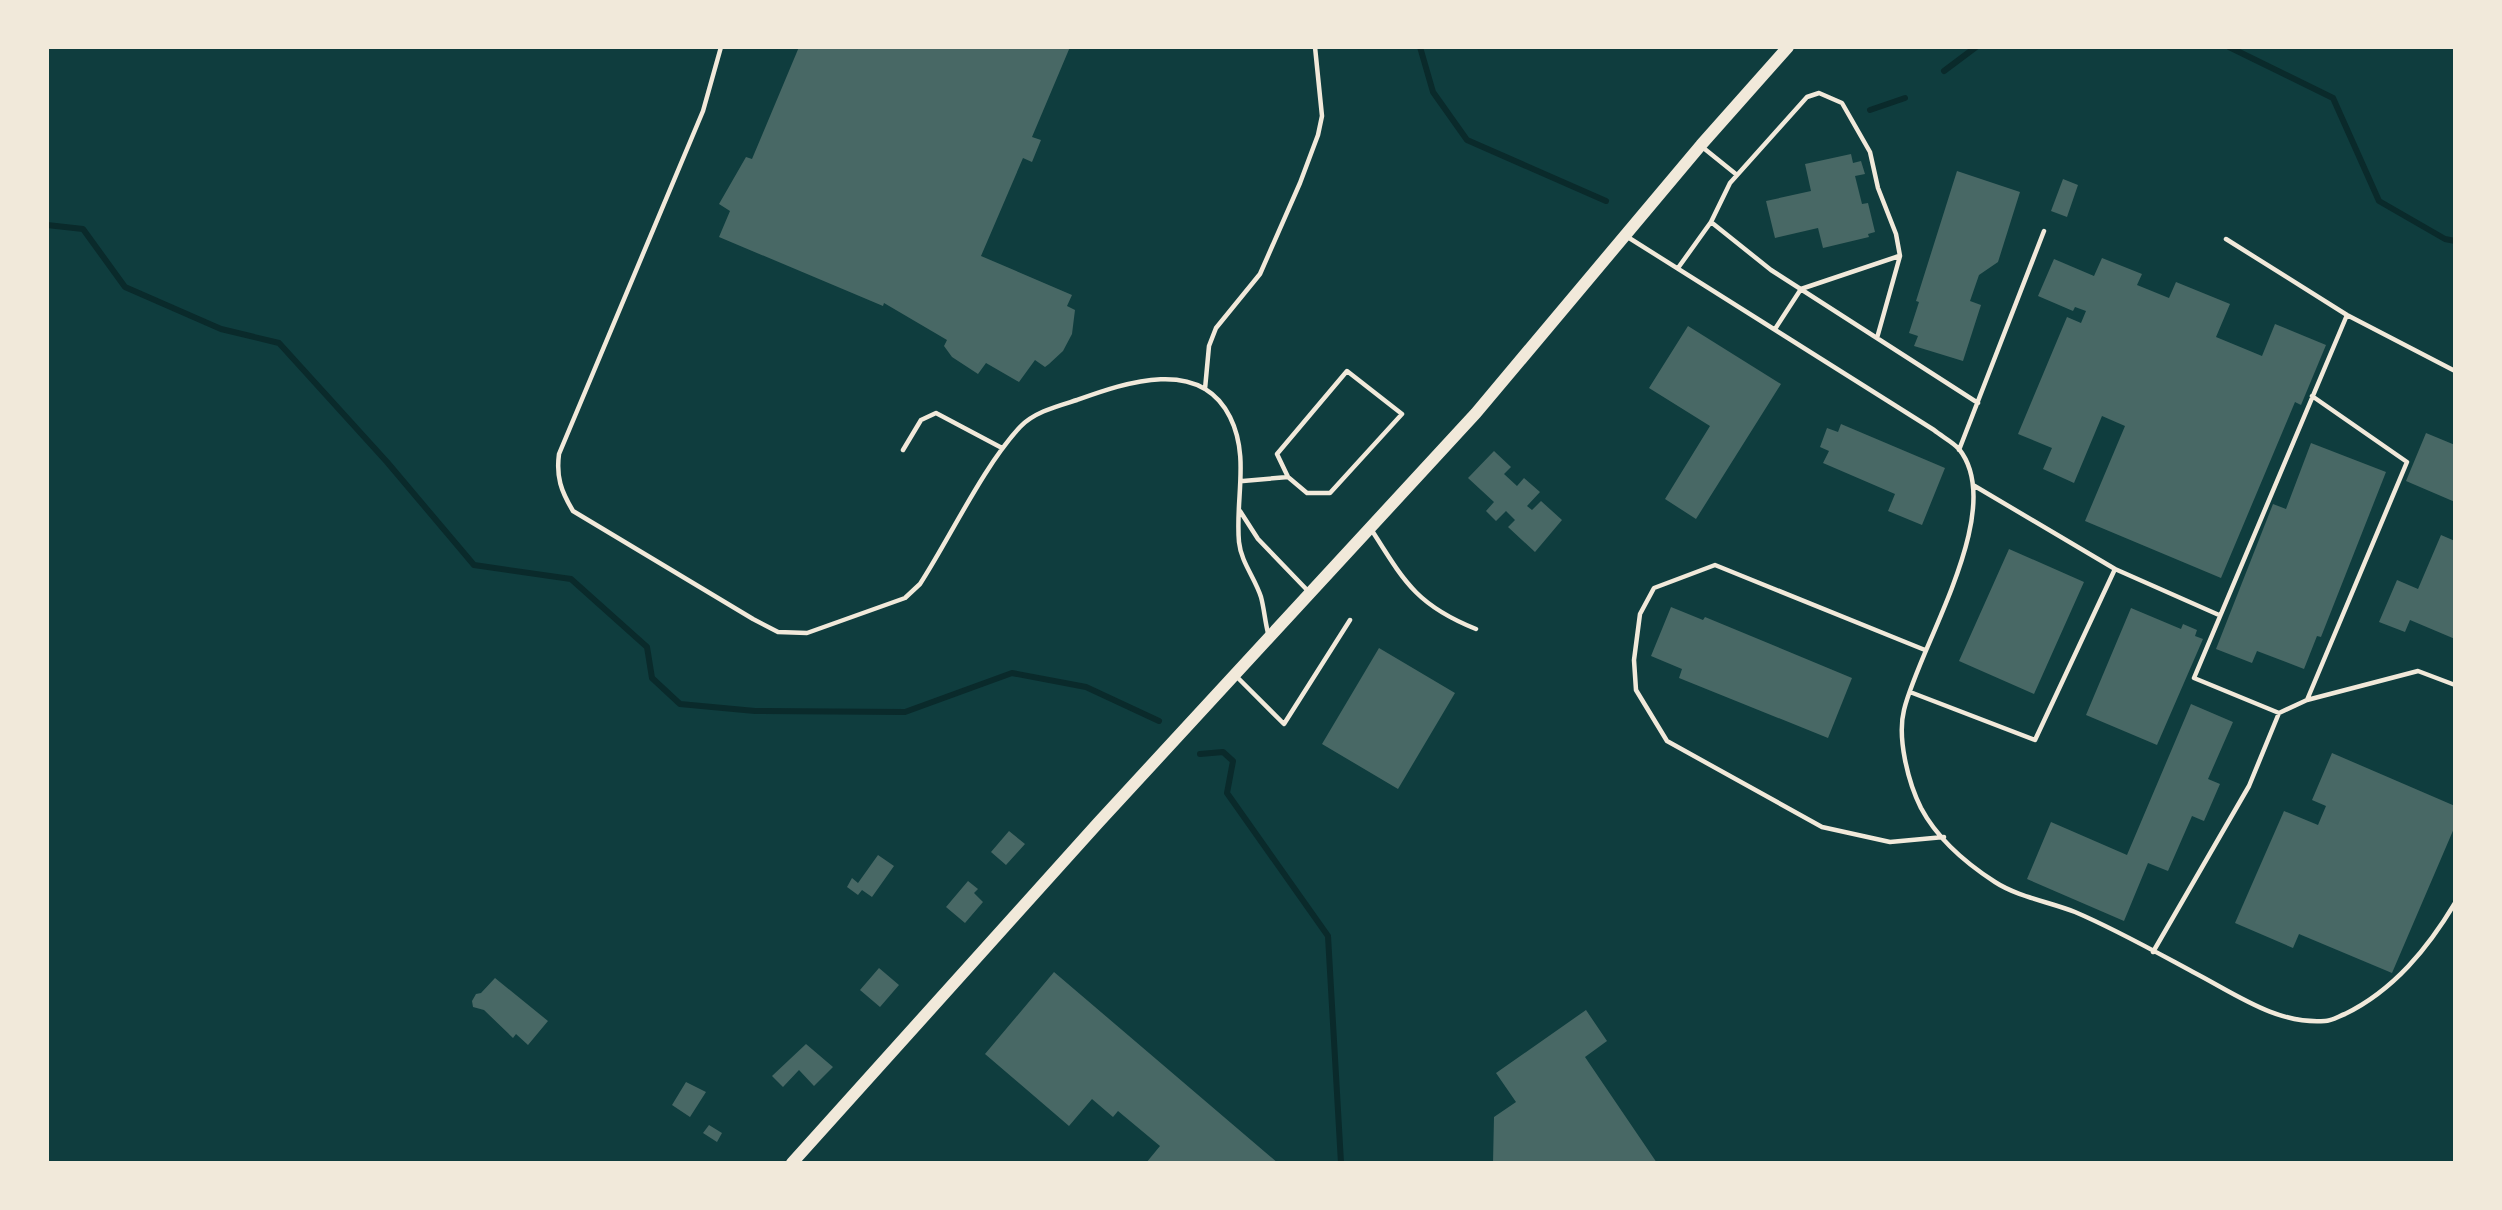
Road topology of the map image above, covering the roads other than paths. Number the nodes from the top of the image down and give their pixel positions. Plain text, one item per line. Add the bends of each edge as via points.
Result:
1 (721, 47) edge
2 (1315, 47) edge
3 (1788, 47) edge
4 (1701, 145) junction
5 (1737, 175) junction
6 (1711, 222) junction
7 (2044, 231) dead end
8 (1625, 235) junction
9 (2226, 239) dead end
10 (1900, 256) junction
11 (1678, 268) junction
12 (1801, 289) junction
13 (2347, 316) junction
14 (1775, 328) junction
15 (1877, 338) junction
16 (2455, 371) edge
17 (1205, 390) junction
18 (2312, 396) junction
19 (1978, 403) junction
20 (1002, 448) junction
21 (903, 450) dead end
22 (1959, 450) junction
23 (1289, 477) junction
24 (1243, 481) junction
25 (1973, 485) junction
26 (1240, 510) junction
27 (1371, 529) junction
28 (2115, 569) junction
29 (1311, 595) junction
30 (2219, 615) junction
31 (1350, 620) dead end
32 (1476, 629) dead end
33 (1269, 640) junction
34 (1925, 650) junction
35 (1236, 675) junction
36 (2455, 685) edge
37 (1910, 692) junction
38 (2306, 700) junction
39 (2279, 713) junction
40 (1944, 837) junction
41 (2455, 902) edge
42 (2153, 952) junction
43 (824, 1131) junction
44 (792, 1163) edge
45 (800, 1163) edge

1 - 20 lane via 703,111 559,454 556,471 573,510 752,619 778,632 807,633 905,598 920,584
2 - 17 lane via 1322,116 1318,135 1260,274 1216,328 1209,346
3 - 4 main road
4 - 5 lane
4 - 8 main road
5 - 6 lane
5 - 10 lane via 1807,97 1819,93 1842,103 1870,152
6 - 11 lane
6 - 12 lane
7 - 19 lane
8 - 11 lane
8 - 27 main road via 1476,413
9 - 13 lane
10 - 12 lane
10 - 15 lane
11 - 14 lane
12 - 14 lane
12 - 15 lane
13 - 16 lane
13 - 18 lane
14 - 22 lane
15 - 19 lane
17 - 20 lane via 1194,383 1164,378 1117,386 1023,424
17 - 24 lane via 1229,415 1238,437
18 - 30 lane
18 - 38 lane via 2407,462
19 - 22 lane
20 - 21 lane via 936,413 921,420
22 - 25 lane
23 - 23 lane via 1307,493 1330,493 1402,414 1347,371 1277,454
23 - 24 lane
24 - 26 lane
25 - 28 lane
25 - 34 lane via 1968,542 1952,592
26 - 29 lane via 1258,539
26 - 33 lane via 1239,544 1260,595
27 - 29 main road
27 - 32 lane via 1411,591 1444,617
28 - 30 lane
28 - 37 lane via 2035,740
29 - 33 main road
30 - 39 lane via 2194,678
31 - 35 lane via 1284,724
33 - 35 main road
34 - 37 lane
34 - 40 lane via 1715,565 1654,589 1640,614 1634,660 1636,690 1667,741 1822,827 1890,842
35 - 43 main road
36 - 38 lane via 2418,671
37 - 40 lane via 1903,712 1905,766 1922,809
38 - 39 lane
39 - 42 lane via 2249,786
40 - 42 lane via 1955,852 1998,884 2076,913
41 - 42 lane via 2401,976 2359,1007 2328,1022 2303,1021 2253,1006
43 - 44 main road
43 - 45 main road

